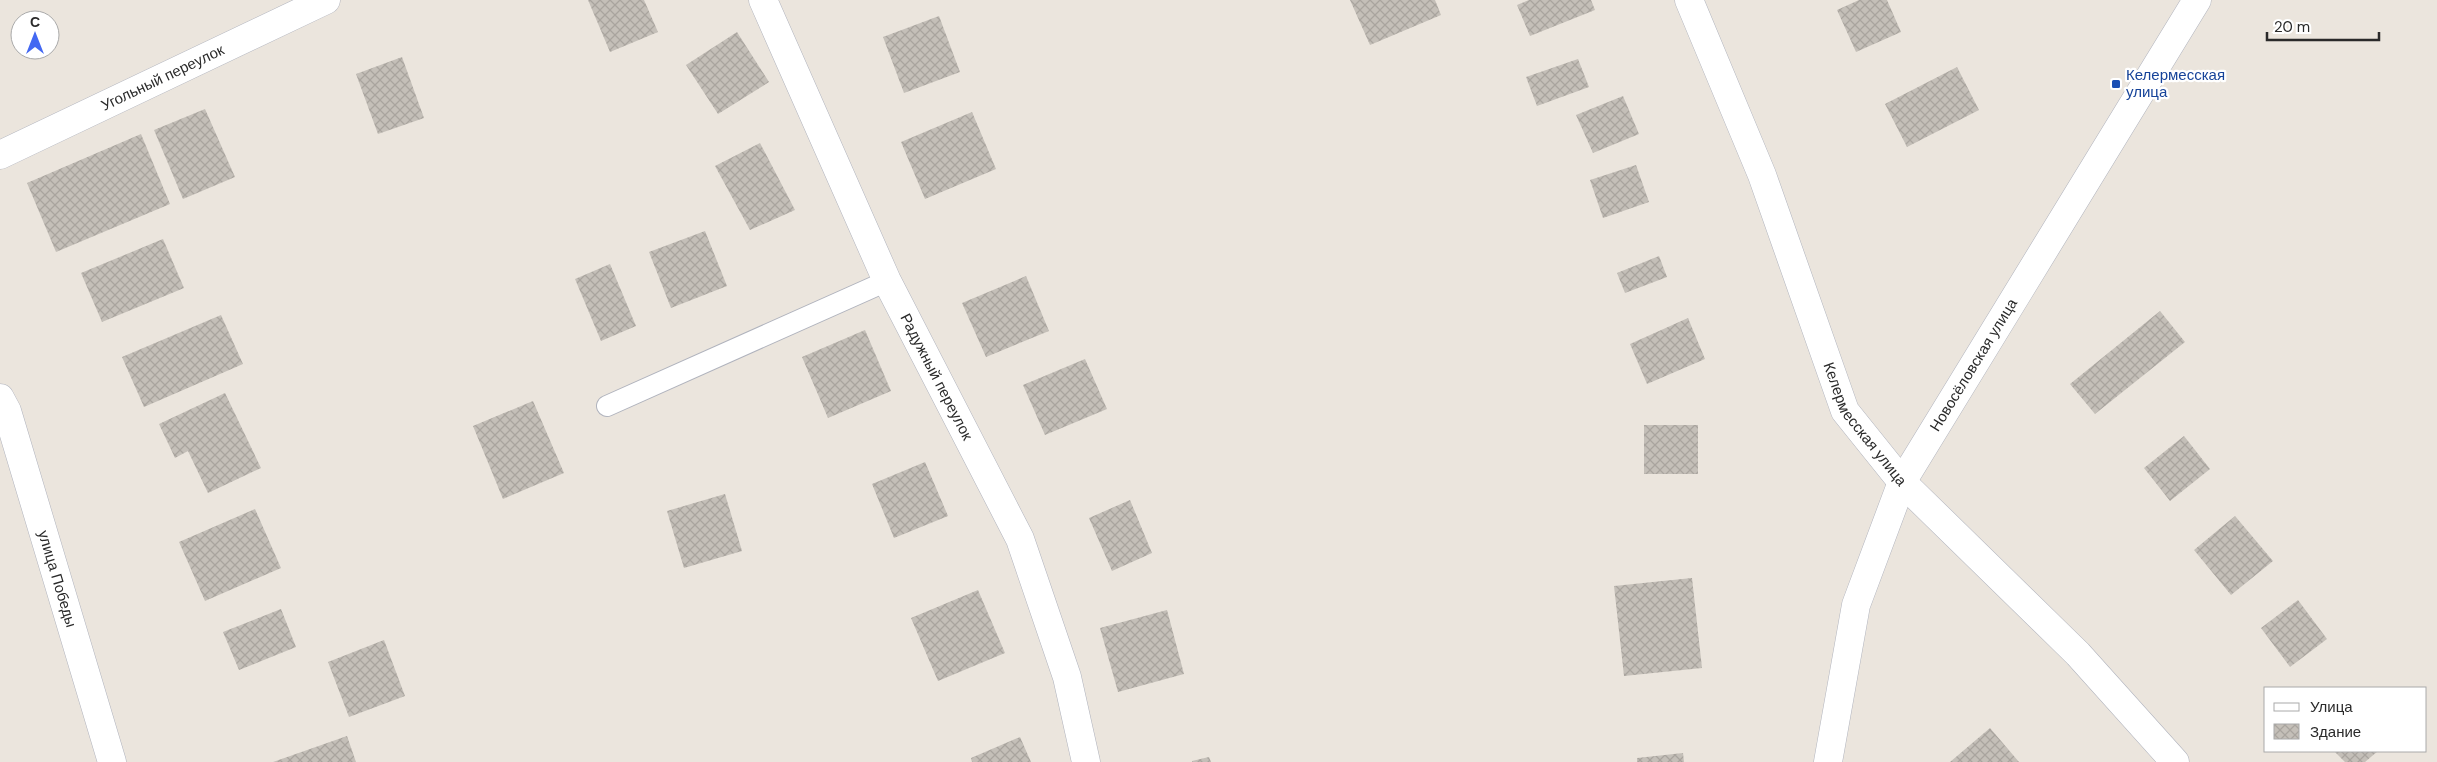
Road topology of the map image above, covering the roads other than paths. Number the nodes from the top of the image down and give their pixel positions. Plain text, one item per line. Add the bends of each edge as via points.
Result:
1 (326, 0) edge
2 (763, 0) edge
3 (1689, 0) edge
4 (2198, 0) edge
5 (0, 156) edge
6 (887, 281) junction
7 (0, 398) edge
8 (607, 406) dead end
9 (1902, 482) junction
10 (112, 762) edge
11 (1086, 762) edge
12 (1828, 762) edge
13 (2175, 762) edge

1 - 5 street, Угольный переулок
2 - 6 street, Радужный переулок
3 - 9 street, Келермесская улица via 1762,175 1845,411
4 - 9 street, Новосёловская улица
6 - 8 lane
6 - 11 street, Радужный переулок via 1020,539 1067,678
7 - 10 street, улица Победы
9 - 12 street, Новосёловская улица via 1856,605
9 - 13 street, Келермесская улица via 2078,654

